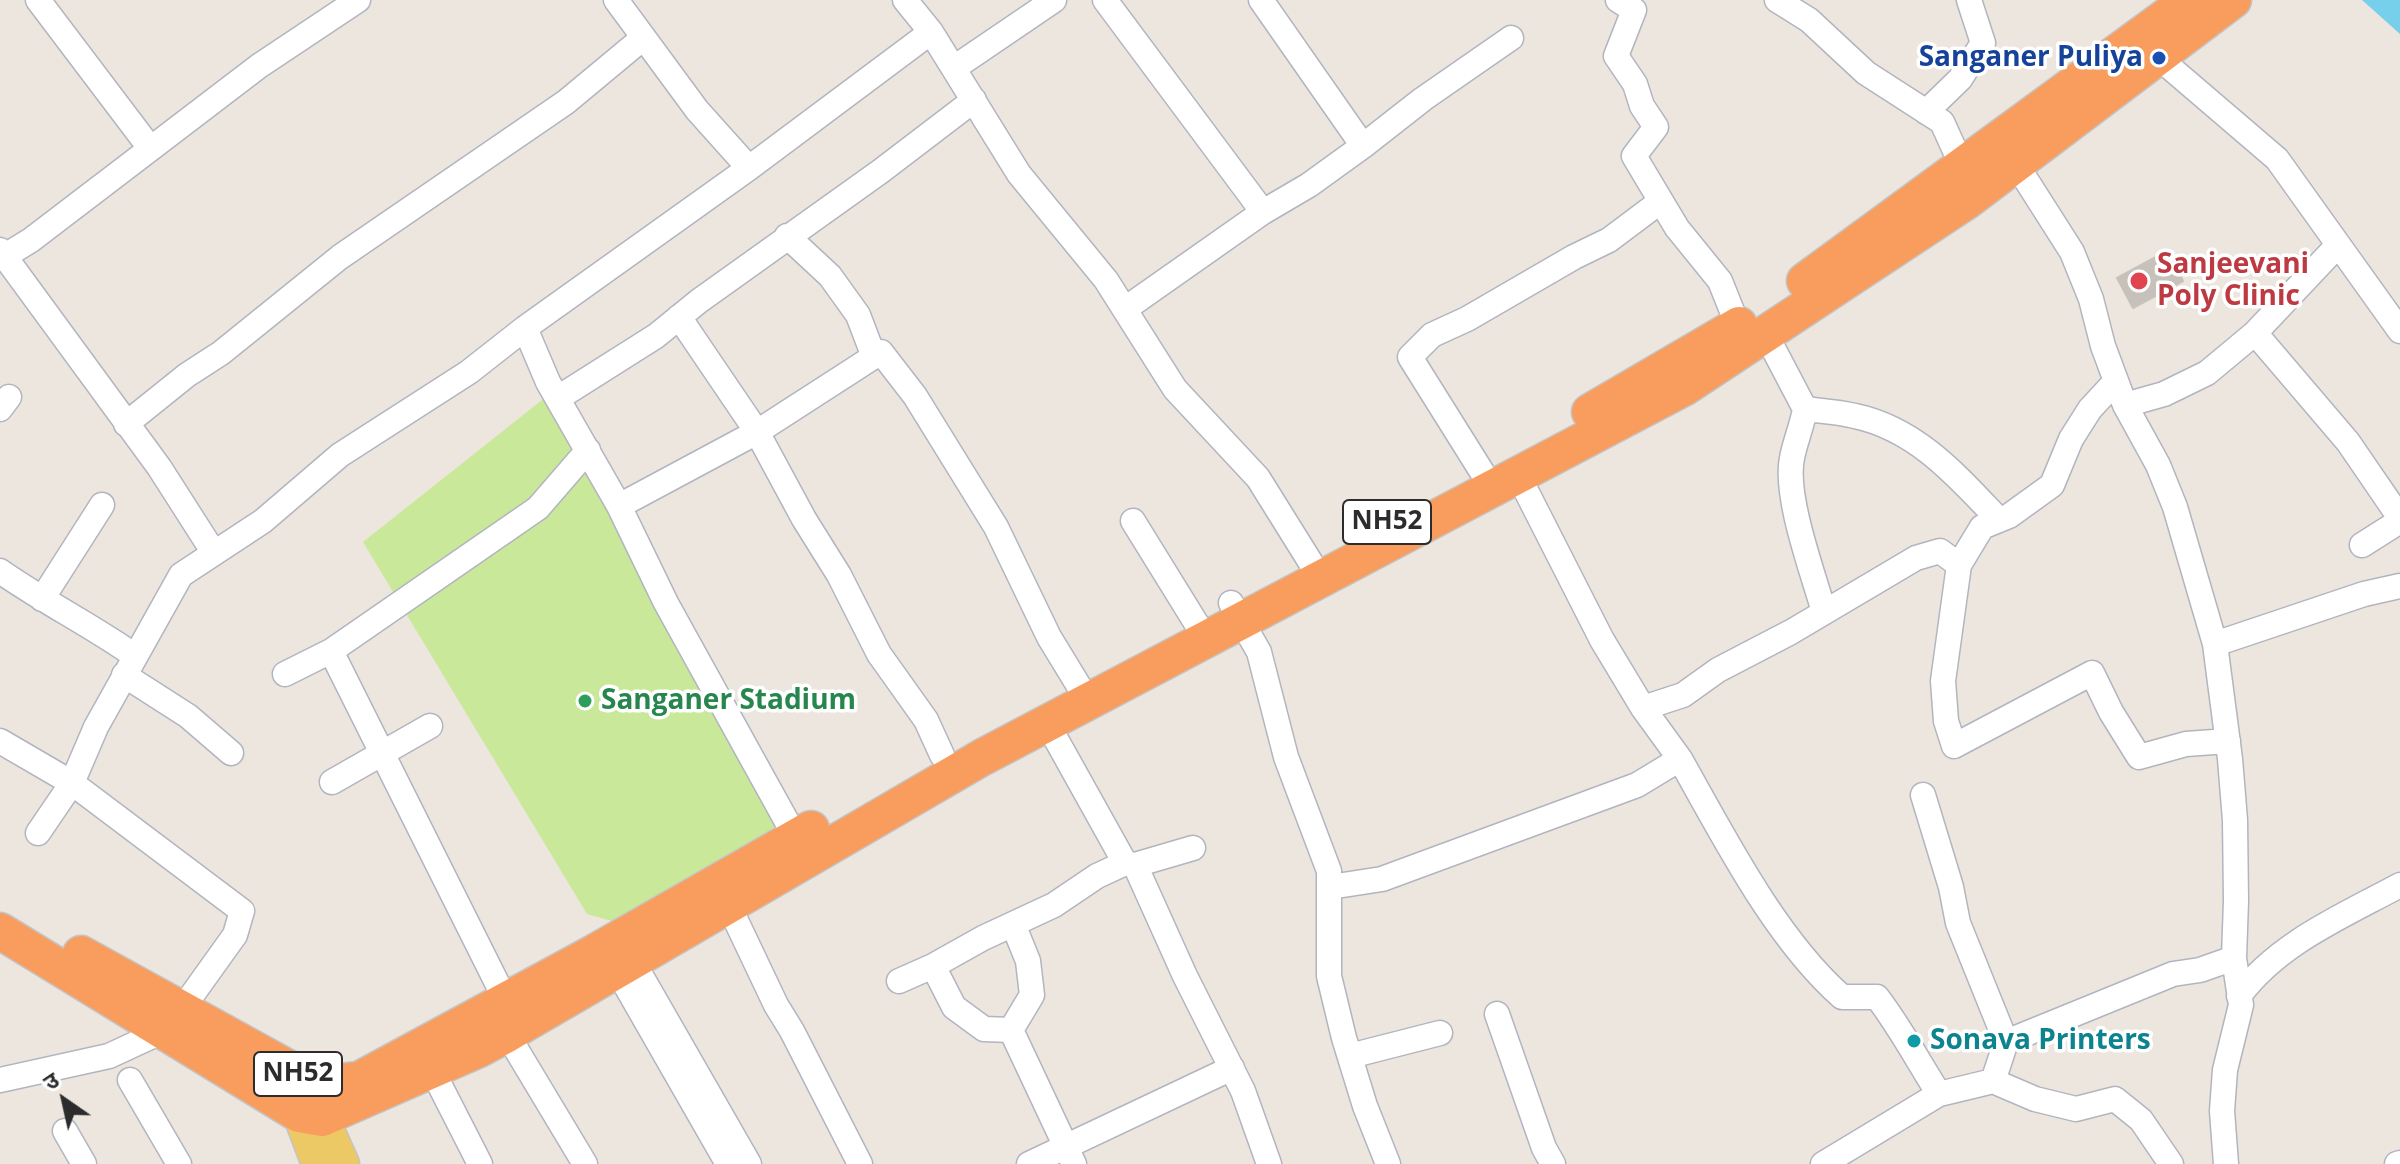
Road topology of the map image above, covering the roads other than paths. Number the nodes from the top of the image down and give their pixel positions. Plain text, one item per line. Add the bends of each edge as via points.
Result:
1 (38, 0) edge
2 (358, 0) edge
3 (616, 0) edge
4 (905, 0) edge
5 (1054, 0) edge
6 (1105, 0) edge
7 (1261, 0) edge
8 (1618, 0) edge
9 (1777, 0) edge
10 (1969, 0) edge
11 (2189, 0) edge
12 (2233, 0) edge
13 (931, 32) junction
14 (643, 38) junction
15 (1511, 38) dead end
16 (2147, 49) junction
17 (954, 68) junction
18 (974, 100) junction
19 (1926, 112) junction
20 (1363, 146) junction
21 (150, 148) junction
22 (2016, 164) junction
23 (1962, 166) junction
24 (749, 168) junction
25 (1661, 201) junction
26 (1263, 212) junction
27 (787, 236) junction
28 (2338, 245) junction
29 (2, 253) edge
30 (1125, 309) junction
31 (679, 317) junction
32 (525, 328) junction
33 (1755, 330) junction
34 (2400, 331) edge
35 (2255, 333) junction
36 (874, 357) junction
37 (2116, 381) junction
38 (558, 398) junction
39 (2125, 405) junction
40 (1805, 409) junction
41 (126, 424) junction
42 (757, 432) junction
43 (588, 450) junction
44 (1482, 472) junction
45 (1518, 475) junction
46 (102, 505) dead end
47 (619, 506) junction
48 (2400, 519) edge
49 (1999, 520) junction
50 (1133, 521) dead end
51 (2362, 545) dead end
52 (214, 553) junction
53 (1959, 565) junction
54 (1316, 570) junction
55 (0, 571) edge
56 (2400, 586) edge
57 (42, 599) junction
58 (1235, 612) junction
59 (1824, 612) junction
60 (1201, 630) junction
61 (2215, 644) junction
62 (331, 651) junction
63 (130, 666) junction
64 (285, 674) dead end
65 (1082, 692) junction
66 (1643, 708) junction
67 (1047, 723) junction
68 (430, 726) dead end
69 (0, 741) edge
70 (2228, 741) junction
71 (231, 753) dead end
72 (383, 754) junction
73 (942, 755) junction
74 (1680, 759) junction
75 (332, 782) dead end
76 (72, 783) junction
77 (1923, 795) dead end
78 (38, 833) dead end
79 (796, 838) junction
80 (1193, 848) dead end
81 (1130, 864) junction
82 (2400, 885) edge
83 (1330, 887) junction
84 (729, 906) junction
85 (0, 907) edge
86 (1013, 924) junction
87 (0, 931) edge
88 (618, 955) junction
89 (2234, 958) junction
90 (933, 966) junction
91 (899, 981) dead end
92 (2239, 996) junction
93 (1497, 1014) dead end
94 (507, 1017) junction
95 (173, 1020) junction
96 (1011, 1030) junction
97 (1440, 1033) dead end
98 (2006, 1042) junction
99 (1350, 1056) junction
100 (1232, 1068) junction
101 (432, 1070) junction
102 (0, 1080) edge
103 (130, 1080) dead end
104 (1993, 1081) junction
105 (1939, 1094) junction
106 (312, 1099) junction
107 (65, 1131) dead end
108 (1070, 1155) edge
109 (84, 1164) edge
110 (179, 1164) edge
111 (318, 1164) edge
112 (343, 1164) edge
113 (480, 1164) edge
114 (585, 1164) edge
115 (728, 1164) edge
116 (749, 1164) edge
117 (860, 1164) edge
118 (1029, 1164) edge
119 (1269, 1164) edge
120 (1388, 1164) edge
121 (1553, 1164) edge
122 (1823, 1164) edge
123 (2171, 1164) edge
124 (2226, 1164) edge

1 - 21 street
2 - 21 street
3 - 14 street
4 - 13 street
5 - 17 street
6 - 26 street
7 - 20 street
8 - 25 street via 1634,10 1616,56 1656,127 1634,156
9 - 19 street via 1809,20 1866,73
10 - 19 street via 1983,43 1960,79
11 - 16 highway, NH52
12 - 16 highway, NH52
13 - 17 street
13 - 24 street
14 - 24 street
14 - 41 street via 566,102 340,257
15 - 20 street
16 - 22 highway, NH52
16 - 23 highway, NH52
16 - 28 street via 2277,159
17 - 18 street
18 - 27 street
18 - 30 street via 1019,174
19 - 23 street via 1942,122
20 - 26 street
21 - 29 street via 31,240
22 - 33 highway, NH52 via 1968,200
22 - 37 street via 2072,252
23 - 33 highway, NH52 via 1755,316
24 - 32 street
25 - 33 street
25 - 44 street via 1609,240 1432,335 1410,357
26 - 30 street
27 - 31 street
27 - 36 street via 830,276 858,315
28 - 34 street
28 - 35 street
29 - 41 street
30 - 54 street via 1175,389 1258,478
31 - 38 street
31 - 42 street
32 - 38 street
32 - 52 street via 469,372 340,455 263,521
33 - 40 street
33 - 44 highway, NH52
33 - 45 highway, NH52 via 1685,387
35 - 39 street via 2207,373
35 - 48 street via 2348,442
36 - 42 street
36 - 65 street via 881,352 915,396 996,527
37 - 39 street
37 - 49 street via 2071,439 2052,485
38 - 43 street
39 - 61 street via 2175,507
40 - 49 street via 1857,416 1911,437 1953,471
40 - 59 street via 1791,460 1793,493
41 - 52 street
42 - 47 street
42 - 73 street via 879,654 926,720
43 - 47 street
43 - 62 street via 538,508
44 - 54 highway, NH52
45 - 54 highway, NH52
45 - 66 street
46 - 57 street
47 - 79 street via 666,603
48 - 51 street
49 - 53 street via 1982,527
50 - 60 street
52 - 63 street via 181,575
53 - 59 street via 1940,551 1916,558
53 - 70 street via 1943,681 1954,746 2092,673 2139,757 2186,744
54 - 58 highway, NH52
55 - 57 street
56 - 61 street
57 - 63 street via 98,630
58 - 60 highway, NH52
58 - 83 street via 1259,652 1286,757 1329,871
59 - 66 street via 1683,695
60 - 65 highway, NH52
61 - 70 street
62 - 64 street
62 - 72 street
63 - 71 street
63 - 76 street
65 - 67 highway, NH52
65 - 73 highway, NH52
66 - 74 street
67 - 81 street
67 - 84 highway, NH52
68 - 72 street
69 - 76 street
70 - 89 street via 2235,820
72 - 75 street
72 - 94 street
73 - 79 highway, NH52
74 - 83 street via 1637,785 1382,879
74 - 105 street via 1787,936 1842,997 1877,997
76 - 78 street
76 - 95 street via 242,911 235,935
77 - 98 street via 1958,923
79 - 88 highway, NH52
80 - 81 street
81 - 86 street via 1097,876
81 - 100 street
82 - 92 street via 2304,938 2255,974
83 - 99 street via 1329,976
84 - 88 highway, NH52
84 - 117 street
85 - 95 highway, NH52
86 - 90 street
86 - 96 street via 1028,961 1032,995
87 - 95 highway, NH52
88 - 94 highway, NH52
88 - 115 street
88 - 116 street
89 - 92 street
89 - 98 street via 2173,974
90 - 91 street
90 - 96 street via 954,1007 984,1029
92 - 124 street via 2225,1070
93 - 121 street
94 - 101 highway, NH52
94 - 106 highway, NH52
94 - 114 street
95 - 102 street via 109,1056
95 - 106 highway, NH52
96 - 108 street
97 - 99 street
98 - 104 street
99 - 120 street
100 - 108 street
100 - 119 street
101 - 106 highway, NH52
101 - 113 street
103 - 110 street
104 - 105 street
104 - 123 street via 2076,1109 2115,1099 2141,1120
105 - 122 street
106 - 111 main road
106 - 112 main road
107 - 109 street
108 - 118 street

